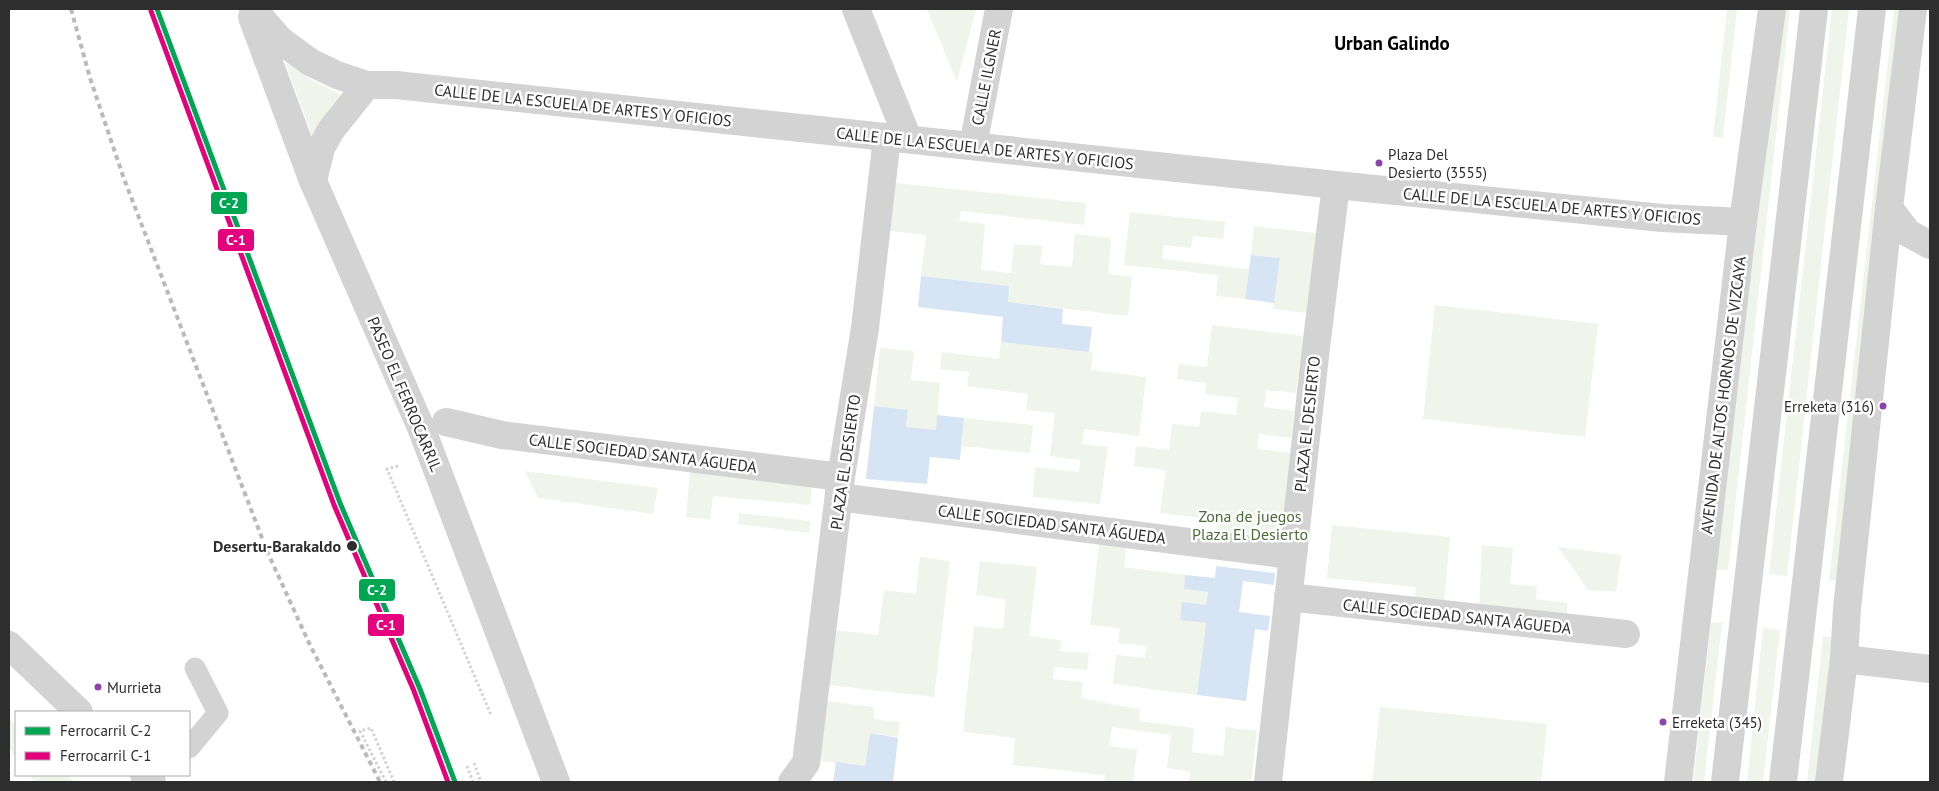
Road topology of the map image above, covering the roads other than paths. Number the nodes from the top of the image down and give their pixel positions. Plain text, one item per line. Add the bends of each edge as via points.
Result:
1 (249, 9) edge
2 (253, 9) edge
3 (856, 9) edge
4 (999, 9) edge
5 (1772, 9) edge
6 (1814, 9) edge
7 (1872, 9) edge
8 (1913, 9) edge
9 (367, 85) junction
10 (897, 138) junction
11 (973, 146) junction
12 (313, 181) junction
13 (1336, 185) junction
14 (1889, 208) junction
15 (1743, 222) junction
16 (1930, 246) edge
17 (446, 422) dead end
18 (840, 487) junction
19 (1294, 549) junction
20 (1288, 597) junction
21 (1626, 634) dead end
22 (9, 645) edge
23 (1844, 659) junction
24 (195, 668) dead end
25 (1930, 669) edge
26 (78, 711) edge
27 (190, 747) edge
28 (556, 782) edge
29 (792, 782) edge
30 (1268, 782) edge
31 (1678, 782) edge
32 (1725, 782) edge
33 (1783, 782) edge
34 (1829, 782) edge

1 - 12 street, PASEO EL FERROCARRIL
2 - 9 street, CALLE DE LA ESCUELA DE ARTES Y OFICIOS via 280,40 310,62
3 - 10 street
4 - 11 street, CALLE ILGNER
5 - 15 street, AVENIDA DE ALTOS HORNOS DE VIZCAYA
6 - 32 street
7 - 33 street
8 - 14 street
9 - 10 street, CALLE DE LA ESCUELA DE ARTES Y OFICIOS via 396,85
9 - 12 street via 331,130 321,148
10 - 11 street, CALLE DE LA ESCUELA DE ARTES Y OFICIOS
10 - 18 street, PLAZA EL DESIERTO
11 - 13 street, CALLE DE LA ESCUELA DE ARTES Y OFICIOS
12 - 28 street, PASEO EL FERROCARRIL via 422,430
13 - 15 street, CALLE DE LA ESCUELA DE ARTES Y OFICIOS via 1662,218
13 - 19 street, PLAZA EL DESIERTO
14 - 16 street via 1908,233
14 - 23 street
15 - 31 street, AVENIDA DE ALTOS HORNOS DE VIZCAYA
17 - 18 street, CALLE SOCIEDAD SANTA ÁGUEDA via 502,435
18 - 19 street, CALLE SOCIEDAD SANTA ÁGUEDA via 1282,554
18 - 29 street, PLAZA EL DESIERTO via 806,762
19 - 20 street, PLAZA EL DESIERTO
20 - 21 street, CALLE SOCIEDAD SANTA ÁGUEDA
20 - 30 street, PLAZA EL DESIERTO
22 - 26 street
23 - 25 street
23 - 34 street
24 - 27 lane via 218,713

